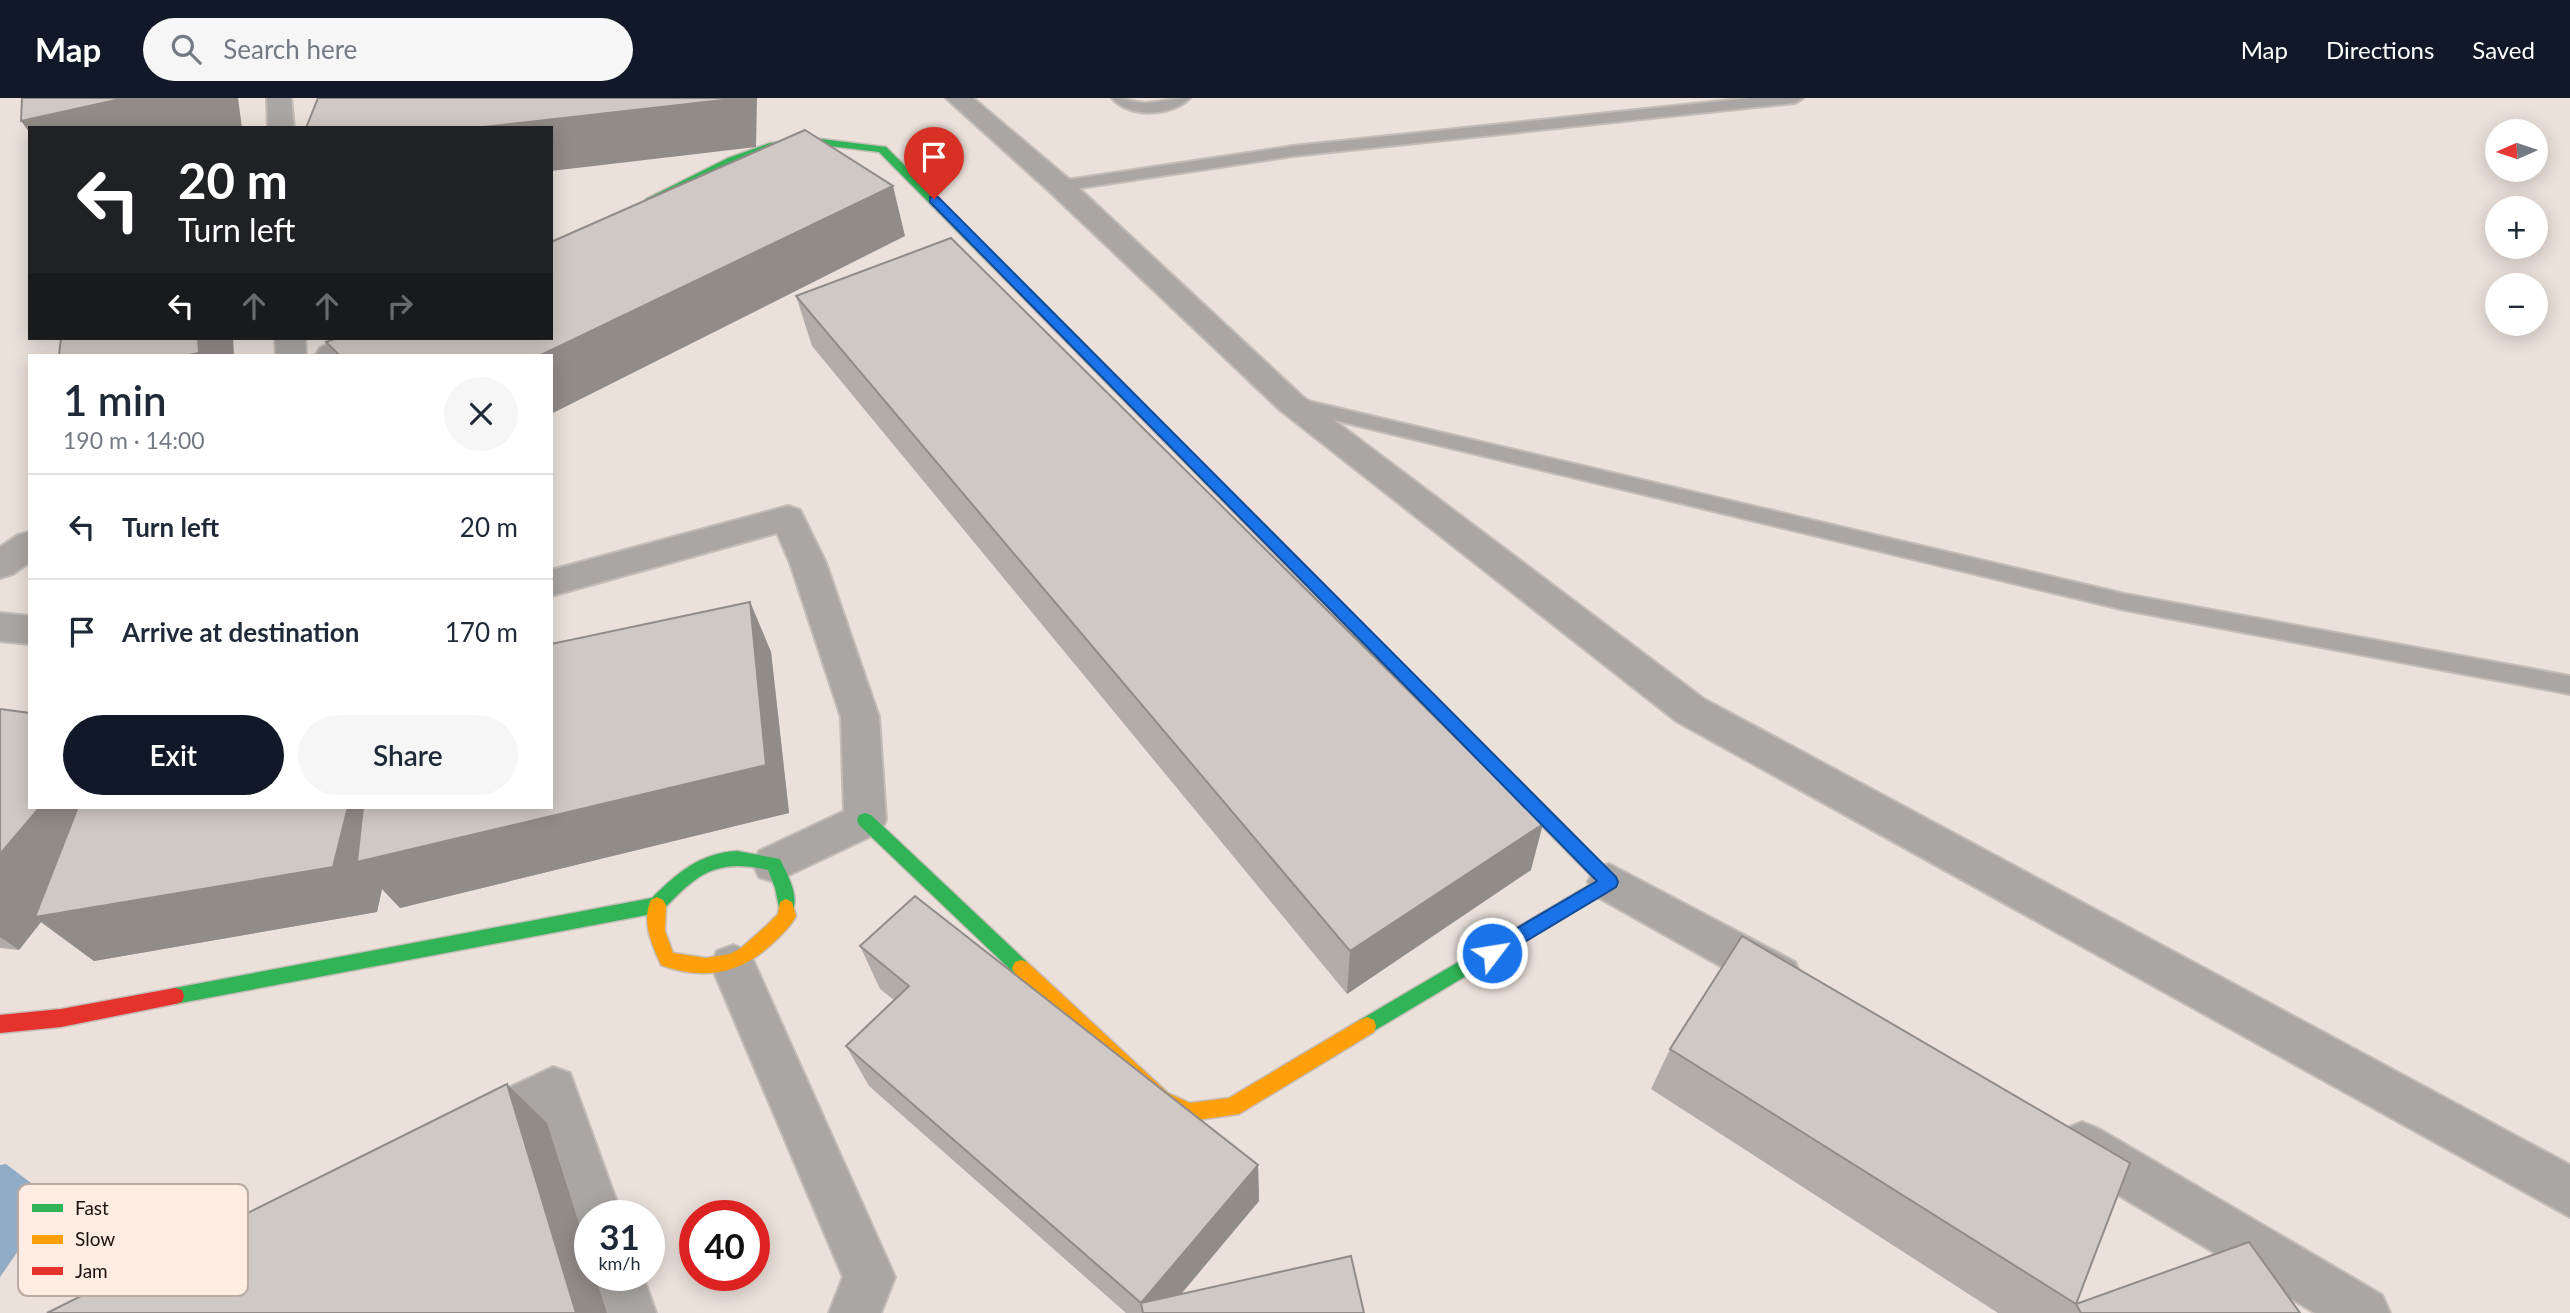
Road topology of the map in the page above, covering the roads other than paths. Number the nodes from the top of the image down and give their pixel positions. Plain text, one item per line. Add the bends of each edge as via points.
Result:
1 (279, 98) edge
2 (958, 98) edge
3 (1120, 98) edge
4 (1182, 98) edge
5 (1795, 98) edge
6 (281, 126) edge
7 (1060, 186) junction
8 (637, 206) edge
9 (359, 340) edge
10 (333, 354) edge
11 (1291, 403) junction
12 (28, 545) edge
13 (0, 565) edge
14 (553, 582) edge
15 (0, 627) edge
16 (28, 630) edge
17 (2570, 685) edge
18 (865, 820) junction
19 (774, 864) junction
20 (1609, 882) junction
21 (657, 905) junction
22 (733, 965) junction
23 (1813, 994) edge
24 (0, 1024) edge
25 (2040, 1122) edge
26 (438, 1146) edge
27 (2570, 1192) edge
28 (591, 1200) edge
29 (622, 1291) edge
30 (630, 1313) edge
31 (855, 1313) edge
32 (2364, 1313) edge

1 - 6 street
2 - 7 street
3 - 4 lane via 1145,110
5 - 7 lane via 1293,151
7 - 11 street
8 - 20 street via 760,149 847,143 882,149
9 - 10 street
11 - 17 lane via 2125,601
11 - 27 street via 1690,710
12 - 13 street
14 - 18 street via 788,518 860,717
15 - 16 street
18 - 19 street
18 - 20 street via 1161,1100 1190,1112 1232,1107
19 - 21 street via 747,855 711,858 683,876
19 - 22 street via 788,916 761,945
20 - 23 street
21 - 22 street via 656,931 667,959 694,969
21 - 24 street via 61,1018
22 - 31 street via 869,1277
25 - 32 street
26 - 28 street via 553,1089
29 - 30 street

